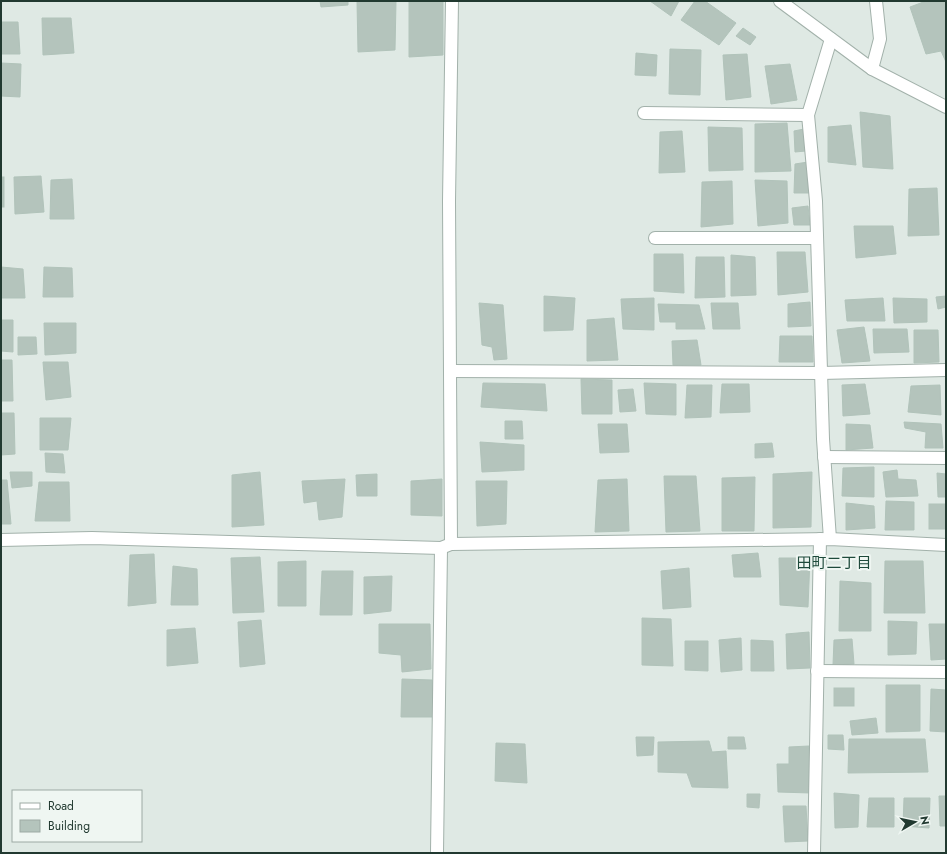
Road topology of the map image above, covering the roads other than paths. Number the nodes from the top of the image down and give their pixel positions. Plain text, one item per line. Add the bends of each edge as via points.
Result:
1 (452, 1) edge
2 (780, 1) edge
3 (876, 1) edge
4 (830, 40) junction
5 (872, 69) junction
6 (946, 106) edge
7 (644, 113) dead end
8 (808, 116) junction
9 (655, 238) dead end
10 (817, 238) junction
11 (946, 370) edge
12 (450, 371) junction
13 (821, 373) junction
14 (824, 457) junction
15 (946, 458) edge
16 (825, 539) junction
17 (1, 540) edge
18 (946, 545) edge
19 (446, 546) junction
20 (817, 671) junction
21 (946, 672) edge
22 (437, 853) edge
23 (814, 853) edge

1 - 12 street
2 - 4 street
3 - 5 street via 880,39
4 - 5 street
4 - 8 street
5 - 6 street
7 - 8 street
8 - 10 street
9 - 10 street
10 - 13 street
11 - 13 street
12 - 13 street
12 - 19 street
13 - 14 street
14 - 15 street
14 - 16 street
16 - 18 street
16 - 19 street
16 - 20 street
17 - 19 street via 92,538
19 - 22 street
20 - 21 street
20 - 23 street

